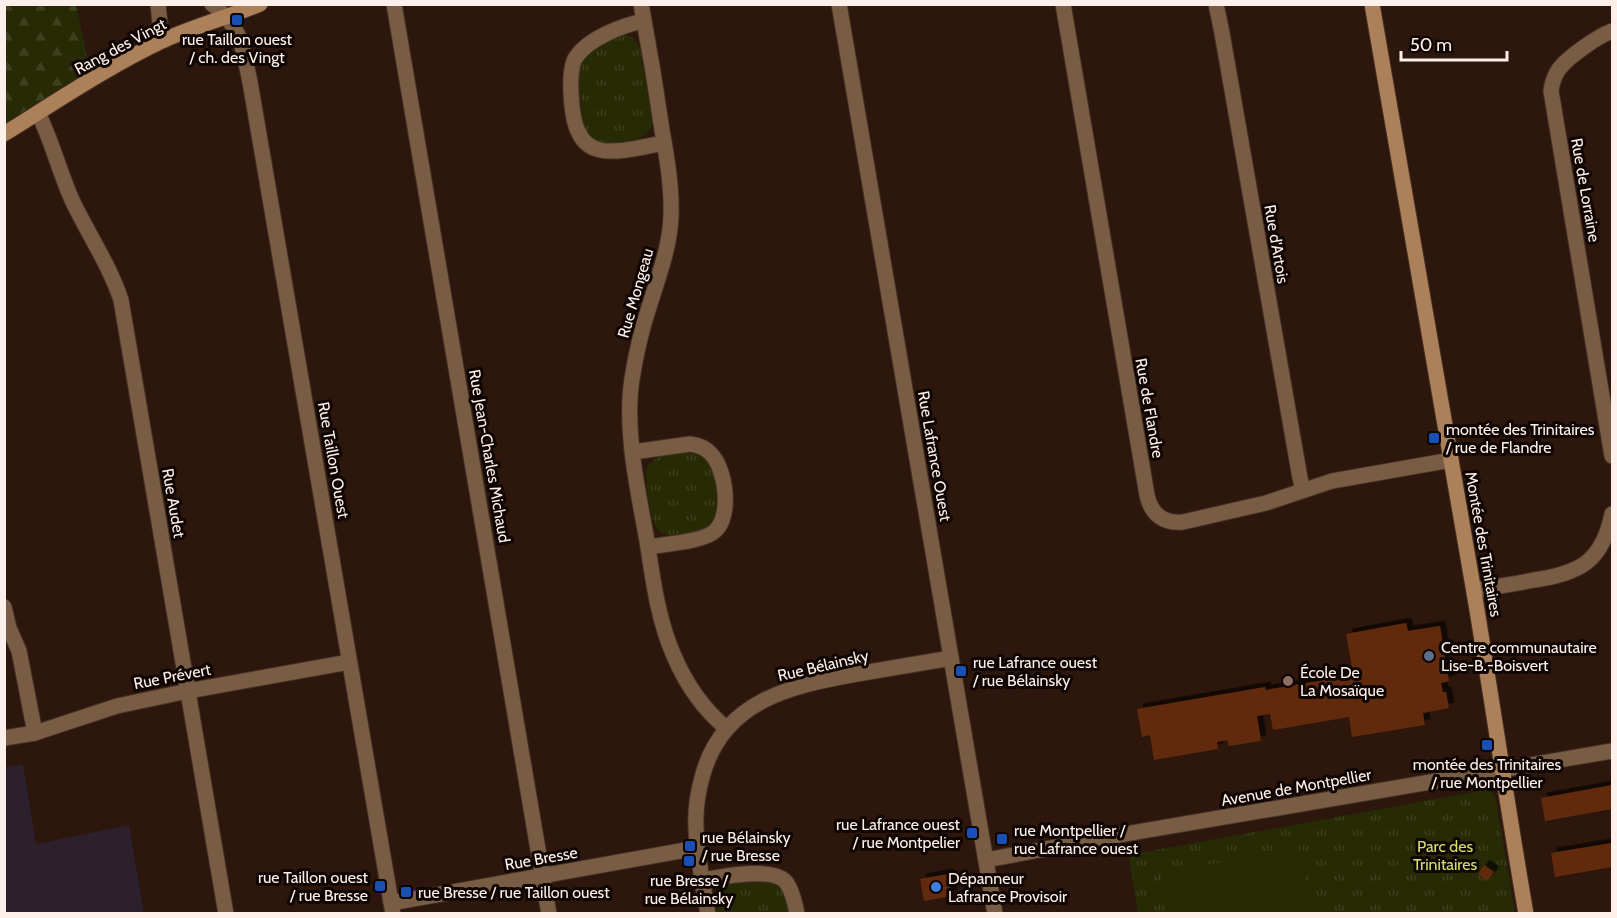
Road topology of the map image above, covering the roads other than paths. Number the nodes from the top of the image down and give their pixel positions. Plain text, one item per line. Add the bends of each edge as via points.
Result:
1 (158, 4) edge
2 (212, 4) edge
3 (260, 4) edge
4 (394, 4) edge
5 (641, 4) edge
6 (839, 4) edge
7 (1063, 4) edge
8 (1216, 4) edge
9 (1372, 4) edge
10 (227, 16) junction
11 (644, 21) junction
12 (1612, 31) edge
13 (165, 40) junction
14 (38, 113) junction
15 (4, 134) edge
16 (664, 143) junction
17 (633, 452) junction
18 (1612, 456) edge
19 (1451, 460) junction
20 (1303, 490) junction
21 (1612, 514) edge
22 (648, 547) junction
23 (1474, 590) junction
24 (4, 607) edge
25 (951, 658) junction
26 (350, 662) junction
27 (188, 691) junction
28 (726, 728) junction
29 (35, 733) junction
30 (4, 738) edge
31 (1612, 751) edge
32 (1501, 769) junction
33 (697, 848) junction
34 (986, 860) junction
35 (543, 876) junction
36 (702, 880) junction
37 (392, 908) edge
38 (226, 914) edge
39 (549, 914) edge
40 (708, 914) edge
41 (797, 914) edge
42 (995, 914) edge
43 (1526, 914) edge

1 - 13 street
2 - 10 street
3 - 10 street, Rang des Vingt
4 - 35 street, Rue Jean-Charles Michaud
5 - 11 street, Rue Mongeau
6 - 25 street, Rue Lafrance Ouest
7 - 20 street, Rue de Flandre via 1151,508 1164,520 1183,522 1266,503
8 - 20 street, Rue d'Artois
9 - 19 street, Montée des Trinitaires
10 - 13 street, Rang des Vingt
10 - 26 street, Rue Taillon Ouest via 239,35 250,82
11 - 16 street, Rue Mongeau
11 - 16 street via 612,31 577,55 570,81 575,122 584,140 600,150
12 - 18 street, Rue de Lorraine via 1561,66 1552,80 1551,91
13 - 14 street, Rang des Vingt
14 - 15 street, Rang des Vingt
14 - 27 street, Rue Audet via 72,200 121,300
16 - 17 street, Rue Mongeau via 671,222 634,367 630,410
17 - 22 street, Rue Mongeau
17 - 22 street via 699,446 717,461 724,489 724,518 712,533 699,539
19 - 20 street, Rue de Flandre via 1349,477
19 - 23 street, Montée des Trinitaires
21 - 23 street via 1598,551 1575,570
22 - 28 street, Rue Mongeau via 665,634 673,653 689,687
23 - 32 street, Montée des Trinitaires
24 - 29 street via 21,661
25 - 28 street, Rue Bélainsky via 789,690 746,711
25 - 34 street, Rue Lafrance Ouest
26 - 27 street, Rue Prévert
26 - 37 street, Rue Taillon Ouest
27 - 29 street, Rue Prévert via 108,708
27 - 38 street, Rue Audet
28 - 33 street, Rue Bélainsky via 710,755 701,782 696,813
29 - 30 street, Rue Prévert
31 - 32 street, Avenue de Montpellier
32 - 34 street, Avenue de Montpellier
32 - 43 street, Montée des Trinitaires
33 - 35 street, Rue Bresse
33 - 36 street, Rue Bélainsky
34 - 42 street, Rue Lafrance Ouest
35 - 37 street, Rue Bresse
35 - 39 street, Rue Jean-Charles Michaud
36 - 40 street, Rue Bélainsky
36 - 41 street via 774,874 788,885

